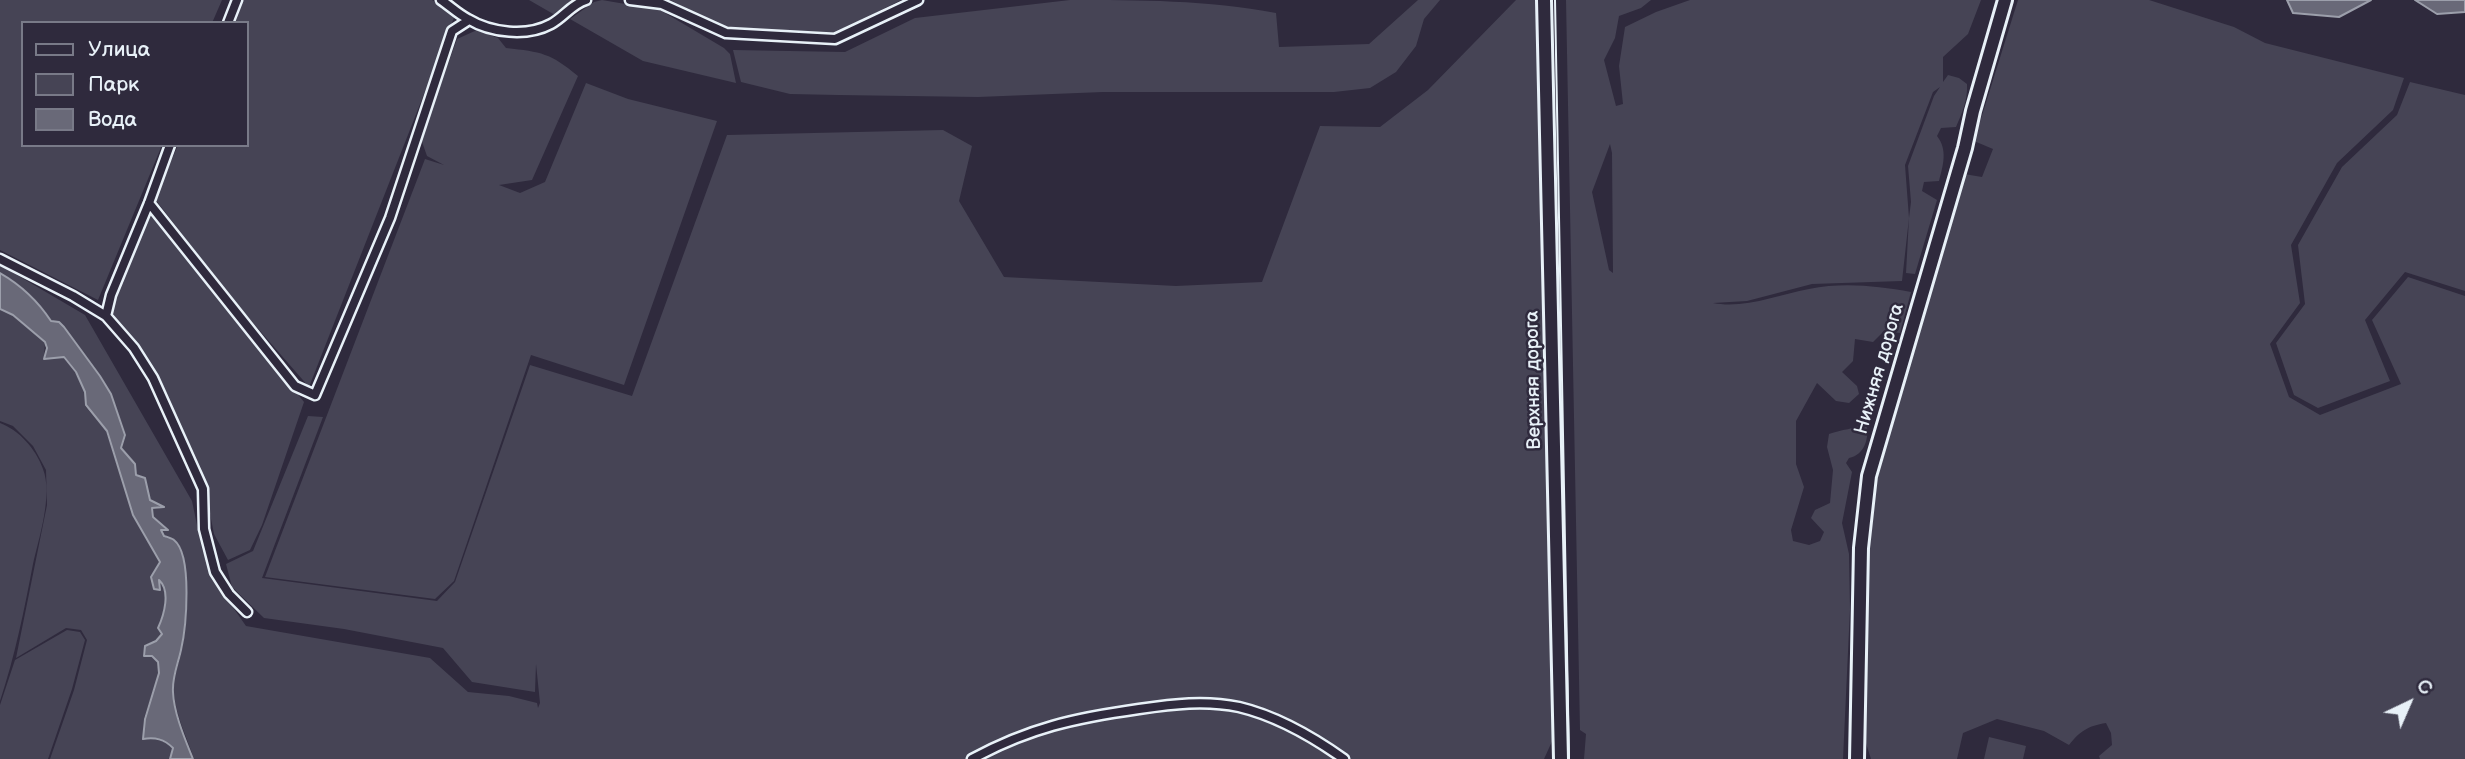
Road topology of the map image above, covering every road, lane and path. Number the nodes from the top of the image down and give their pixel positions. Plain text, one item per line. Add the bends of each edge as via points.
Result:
1 (237, 0) edge
2 (441, 0) edge
3 (586, 0) edge
4 (630, 0) edge
5 (918, 0) edge
6 (1545, 0) edge
7 (2005, 0) edge
8 (469, 20) junction
9 (229, 21) edge
10 (169, 147) edge
11 (149, 204) junction
12 (0, 259) edge
13 (106, 316) junction
14 (247, 612) dead end
15 (972, 759) edge
16 (1344, 759) edge
17 (1561, 759) edge
18 (1857, 759) edge

1 - 9 street
2 - 8 street
3 - 8 street via 535,31 501,31
4 - 5 street via 662,4 726,33 835,39
6 - 17 main road, Верхняя дорога
7 - 18 main road, Нижняя дорога via 1869,476 1861,548
8 - 11 street via 452,31 390,218 315,395 295,386
10 - 11 street
11 - 13 street
12 - 13 street
13 - 14 street via 153,378 203,489 204,530 215,572
15 - 16 street via 1063,721 1185,702 1259,713

